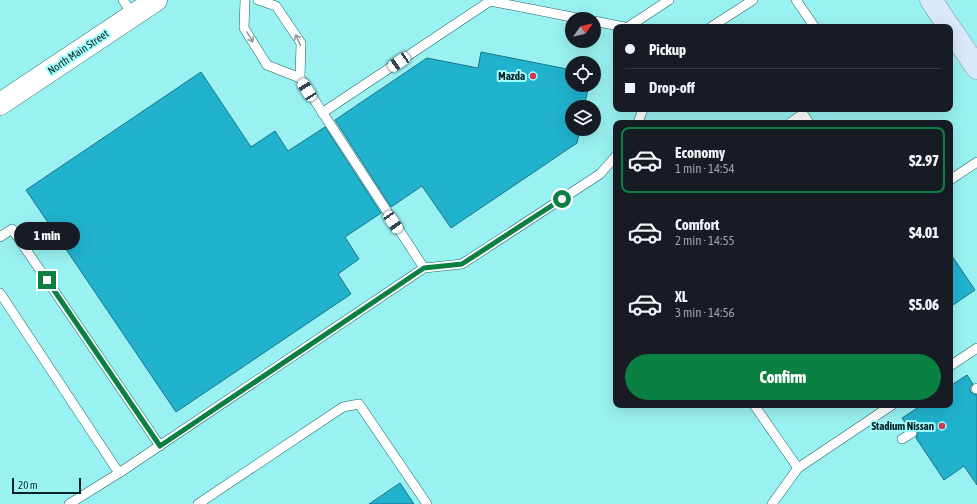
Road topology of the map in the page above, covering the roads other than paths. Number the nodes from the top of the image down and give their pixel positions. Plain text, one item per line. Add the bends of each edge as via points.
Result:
1 (156, 0) edge
2 (245, 0) edge
3 (258, 0) edge
4 (669, 0) edge
5 (753, 0) edge
6 (796, 0) edge
7 (931, 0) edge
8 (128, 7) edge
9 (565, 16) edge
10 (601, 22) edge
11 (633, 24) edge
12 (716, 24) edge
13 (813, 24) edge
14 (947, 24) edge
15 (613, 25) edge
16 (953, 32) edge
17 (977, 68) edge
18 (300, 78) junction
19 (0, 104) edge
20 (322, 113) junction
21 (794, 120) edge
22 (807, 120) edge
23 (613, 159) edge
24 (977, 162) edge
25 (953, 178) edge
26 (0, 237) edge
27 (424, 268) junction
28 (0, 293) edge
29 (977, 348) edge
30 (953, 364) edge
31 (756, 408) edge
32 (888, 408) edge
33 (912, 433) dead end
34 (902, 440) dead end
35 (160, 446) junction
36 (798, 468) junction
37 (119, 473) junction
38 (69, 504) edge
39 (198, 504) edge
40 (427, 504) edge
41 (772, 504) edge

1 - 8 main road, North Main Street
2 -> 18 lane via 244,28 267,65
18 -> 3 lane via 302,44 276,6
4 - 11 lane
5 - 12 lane
6 - 13 lane
7 - 14 main road
8 - 19 main road, North Main Street
9 - 20 lane via 490,1
10 - 15 lane
16 - 17 main road
18 - 20 lane
20 - 27 lane
21 - 22 lane via 803,114
23 - 27 lane via 600,174 462,264
24 - 25 lane
26 - 35 lane via 12,229
27 - 35 lane
28 - 37 lane
29 - 30 lane
31 - 36 lane
32 - 36 lane
33 - 34 lane
35 - 37 lane
36 - 41 lane
37 - 38 lane
39 - 40 lane via 343,407 359,404

